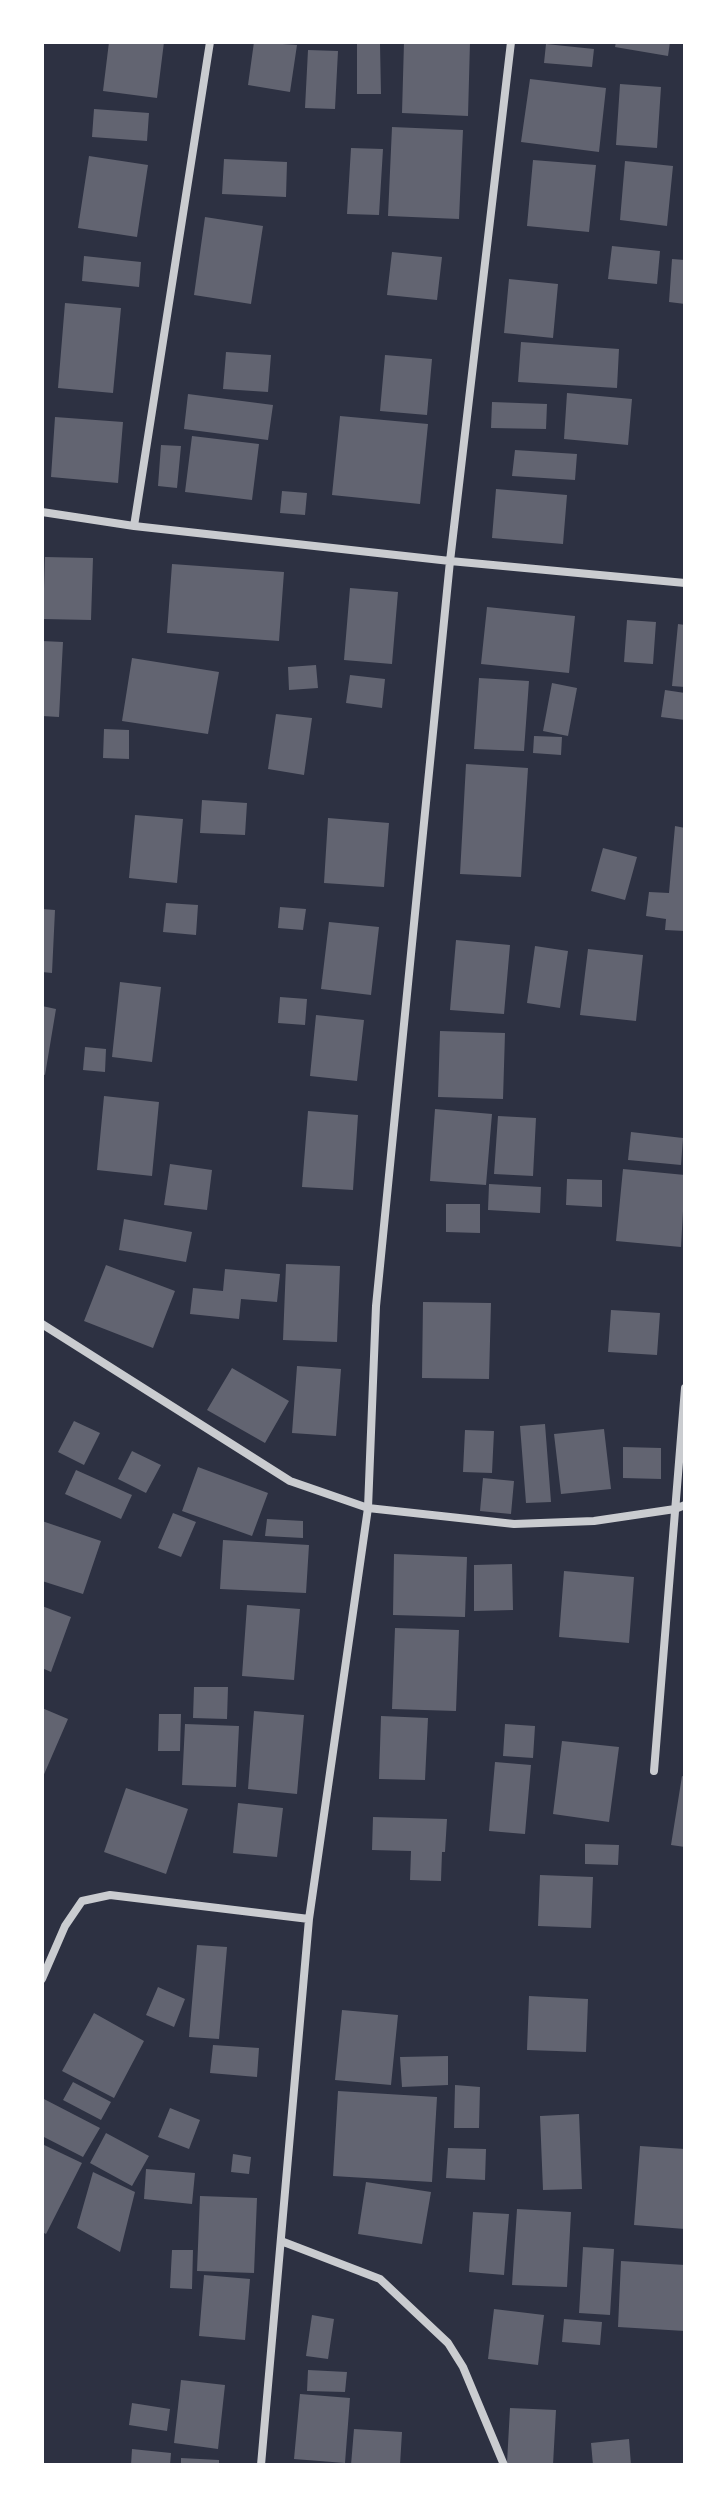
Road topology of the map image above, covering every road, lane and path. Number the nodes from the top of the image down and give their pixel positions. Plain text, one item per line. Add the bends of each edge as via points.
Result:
1 (210, 42) edge
2 (511, 42) edge
3 (42, 512) edge
4 (134, 526) junction
5 (450, 561) junction
6 (685, 583) edge
7 (42, 1324) edge
8 (685, 1388) edge
9 (685, 1505) edge
10 (368, 1508) junction
11 (675, 1509) junction
12 (654, 1771) dead end
13 (309, 1919) junction
14 (42, 1979) edge
15 (281, 2241) junction
16 (261, 2465) edge
17 (504, 2465) edge

1 - 4 street
2 - 5 street
3 - 4 street
4 - 5 street
5 - 6 street
5 - 10 street via 376,1306
7 - 10 street via 290,1481
8 - 11 street
9 - 11 street
10 - 11 street via 514,1524 594,1521
10 - 13 street
11 - 12 street
13 - 14 street via 110,1895 82,1901
13 - 15 street
15 - 16 street
15 - 17 street via 380,2279 448,2343

